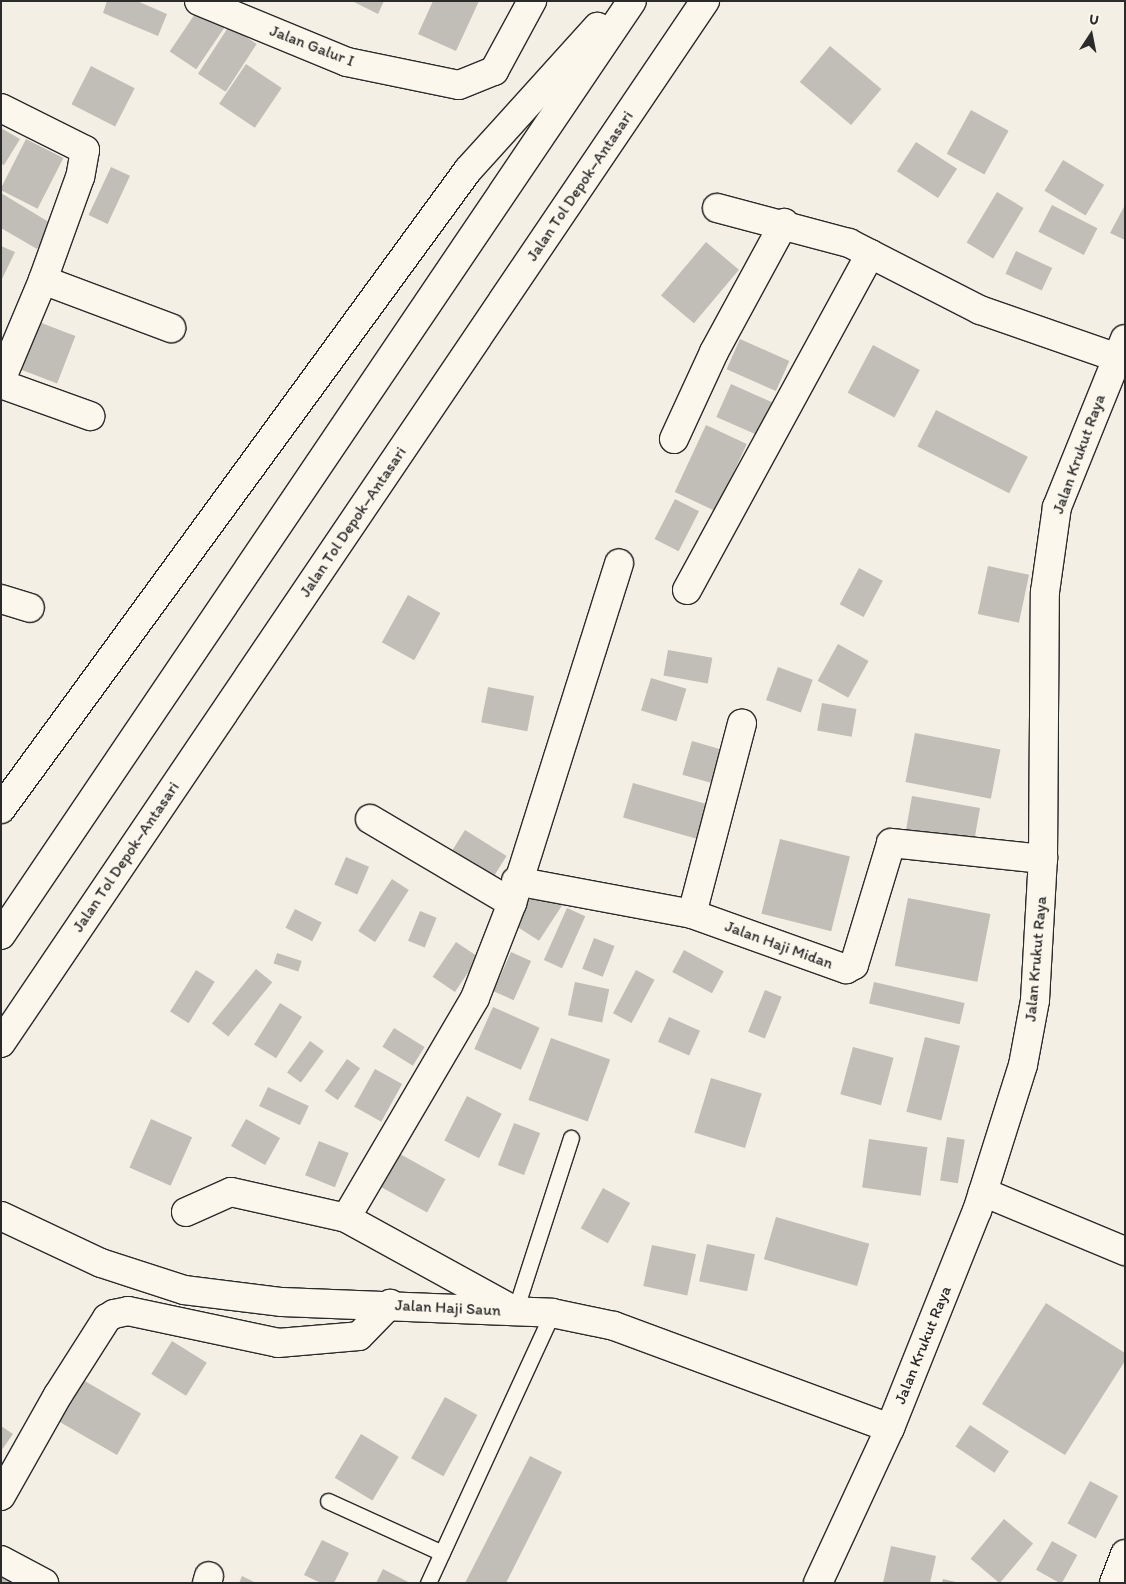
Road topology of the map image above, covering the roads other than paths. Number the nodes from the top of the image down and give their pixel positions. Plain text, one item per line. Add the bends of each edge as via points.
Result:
1 (198, 1) edge
2 (532, 1) edge
3 (620, 1) edge
4 (632, 1) edge
5 (705, 1) edge
6 (233, 8) edge
7 (1, 108) edge
8 (717, 208) dead end
9 (784, 223) junction
10 (870, 254) junction
11 (43, 280) junction
12 (171, 328) dead end
13 (1120, 348) edge
14 (1, 380) edge
15 (1, 384) edge
16 (90, 416) dead end
17 (674, 439) dead end
18 (618, 563) dead end
19 (687, 590) dead end
20 (1, 599) edge
21 (30, 608) dead end
22 (742, 723) dead end
23 (1, 808) edge
24 (370, 819) dead end
25 (1043, 859) junction
26 (514, 892) junction
27 (692, 914) junction
28 (1, 935) edge
29 (1, 1043) edge
30 (571, 1138) dead end
31 (983, 1192) junction
32 (186, 1212) dead end
33 (2, 1216) edge
34 (346, 1218) junction
35 (1125, 1251) edge
36 (390, 1304) junction
37 (515, 1311) junction
38 (552, 1313) junction
39 (890, 1428) junction
40 (1, 1496) edge
41 (328, 1501) dead end
42 (442, 1552) junction
43 (1125, 1554) edge
44 (1, 1560) edge
45 (44, 1583) edge
46 (428, 1583) edge
47 (818, 1583) edge
48 (1114, 1583) edge

1 - 6 main road, Jalan Galur I
2 - 6 main road, Jalan Galur I via 494,71 459,85 347,62
3 - 23 main road via 468,170
4 - 28 main road
5 - 29 main road, Jalan Tol Depok–Antasari
7 - 11 main road via 85,150 80,177
8 - 9 main road
9 - 10 main road via 849,243
9 - 17 main road via 714,352
10 - 13 main road via 980,310
10 - 19 main road
11 - 12 main road
11 - 14 main road
13 - 25 main road, Jalan Krukut Raya via 1057,507 1045,592
15 - 16 main road
18 - 26 main road
20 - 21 main road
22 - 27 main road
24 - 26 main road, Jalan Haji Midan
25 - 27 main road, Jalan Haji Midan via 892,843 854,965 846,969
25 - 31 main road, Jalan Krukut Raya via 1035,1000 1023,1065
26 - 27 main road, Jalan Haji Midan
26 - 34 main road via 474,998
30 - 37 lane
31 - 35 main road
31 - 39 main road, Jalan Krukut Raya
32 - 34 main road via 231,1192
33 - 36 main road, Jalan Haji Saun via 101,1263 184,1290 282,1302
34 - 37 main road
36 - 37 main road, Jalan Haji Saun
36 - 40 main road via 359,1336 278,1343 128,1311 114,1314 107,1318 58,1395
37 - 38 main road, Jalan Haji Saun
38 - 39 main road, Jalan Haji Saun via 614,1326
38 - 42 lane
39 - 47 main road, Jalan Krukut Raya
41 - 42 lane
42 - 46 lane
43 - 48 main road
44 - 45 main road

